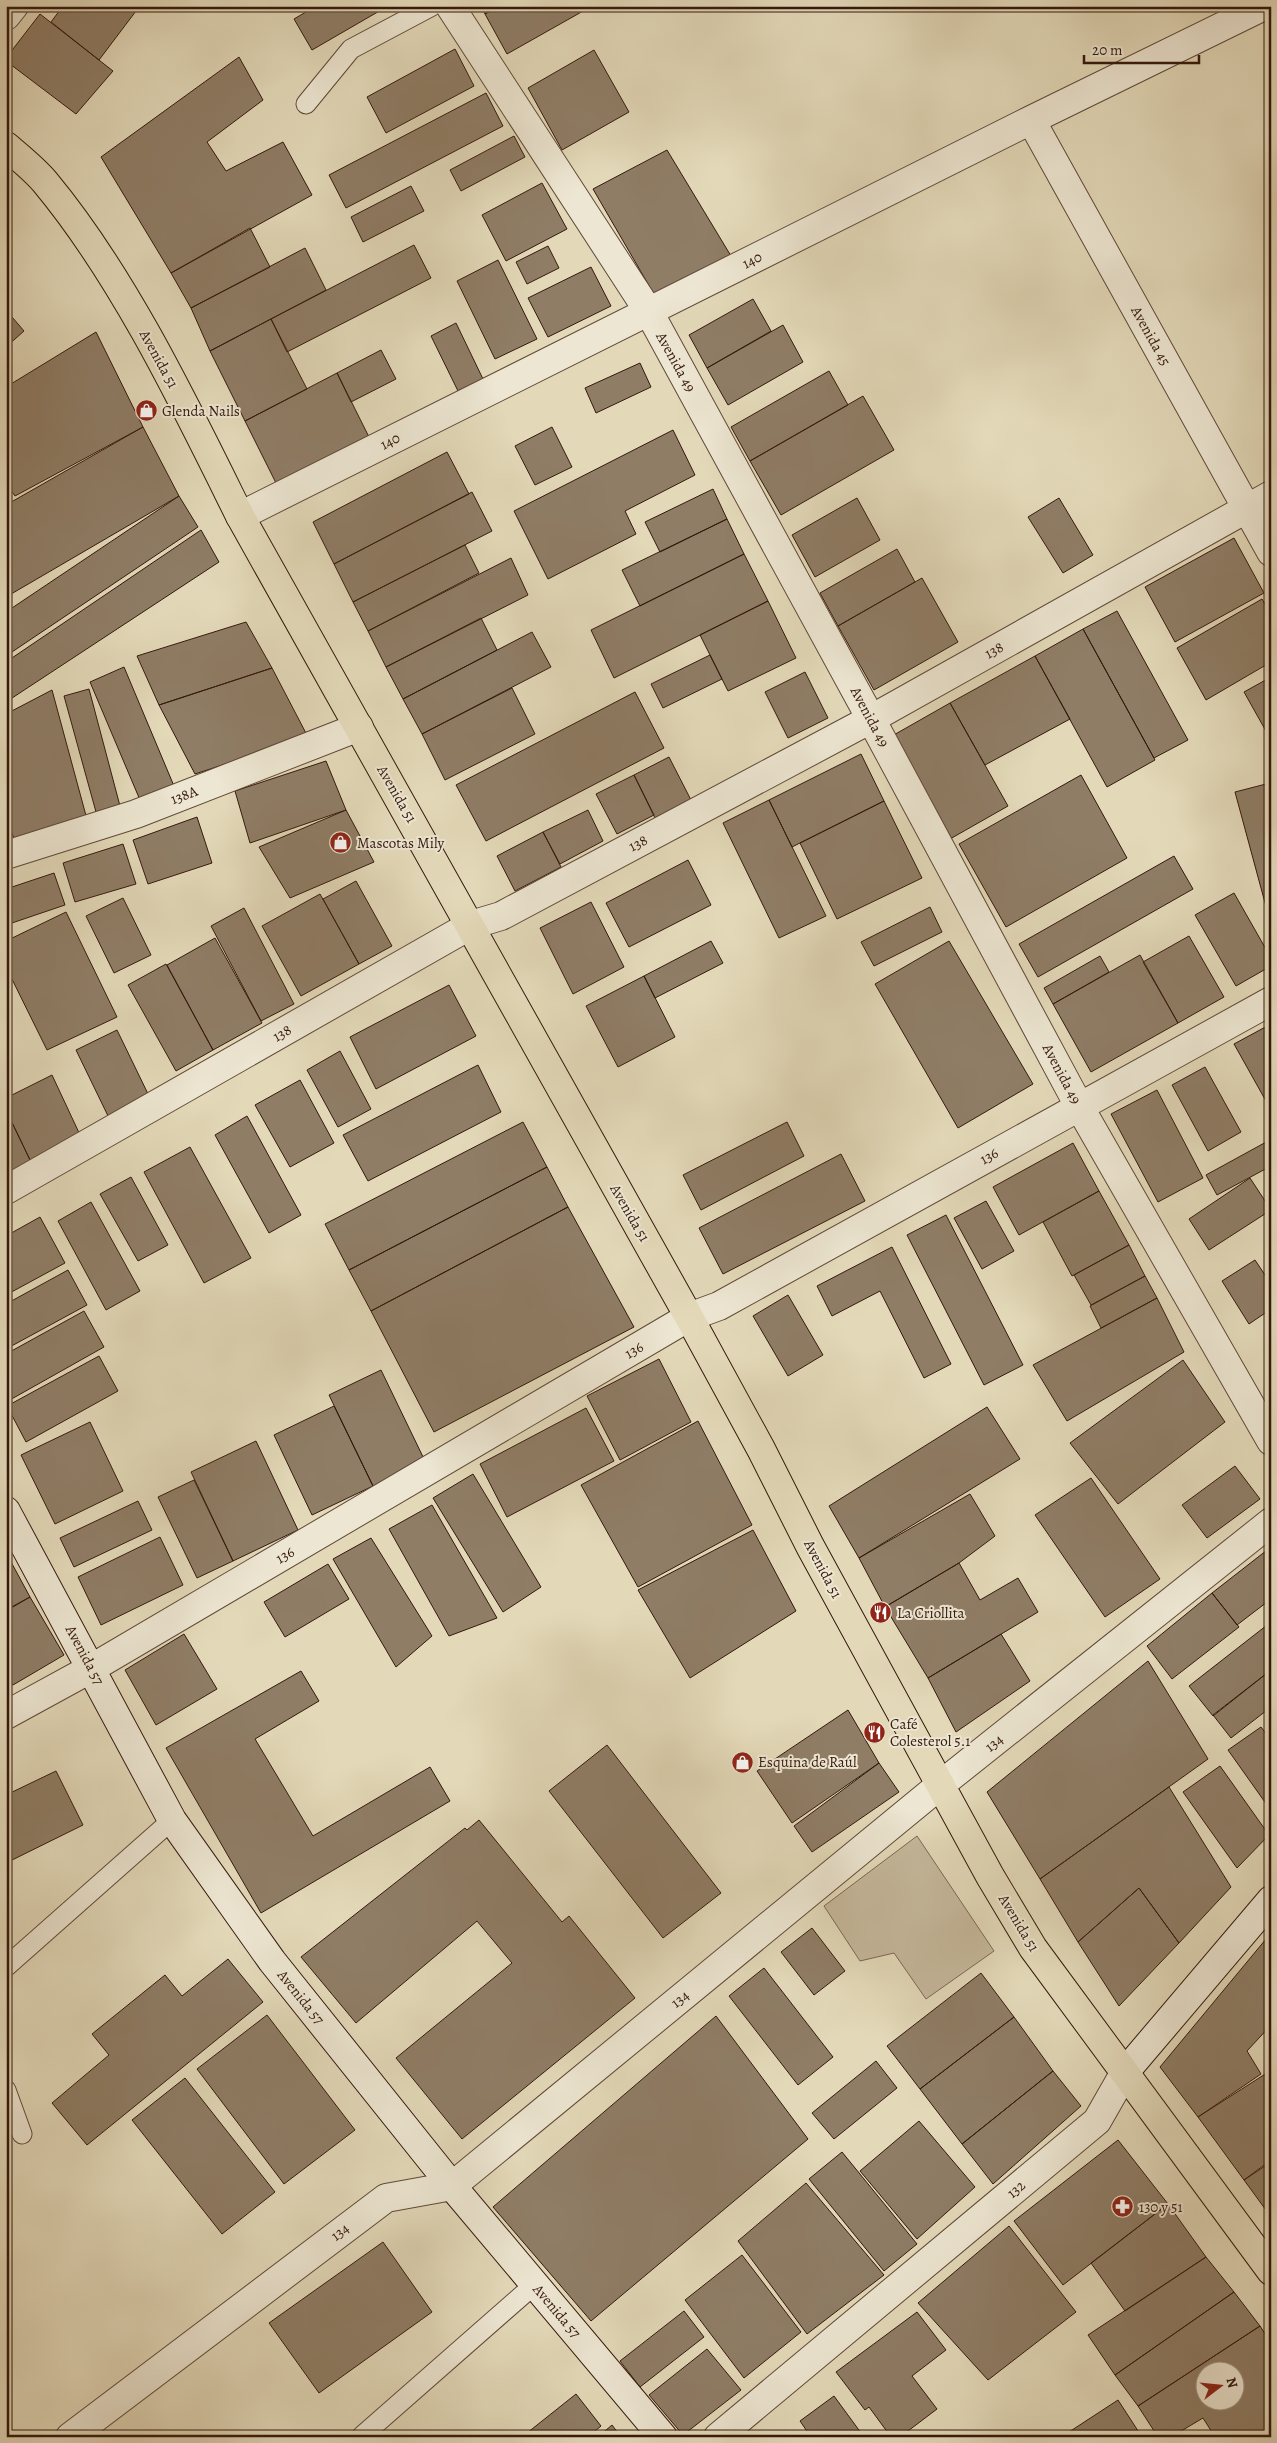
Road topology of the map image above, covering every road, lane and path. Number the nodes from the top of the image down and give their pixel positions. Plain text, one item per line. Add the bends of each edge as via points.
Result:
1 (14, 6) edge
2 (432, 6) edge
3 (450, 6) edge
4 (1264, 6) edge
5 (6, 16) edge
6 (306, 104) dead end
7 (1031, 120) junction
8 (6, 146) edge
9 (649, 312) junction
10 (1271, 495) edge
11 (1246, 508) junction
12 (240, 516) junction
13 (1271, 552) edge
14 (871, 719) junction
15 (359, 727) junction
16 (6, 855) edge
17 (471, 925) junction
18 (1271, 1001) edge
19 (1079, 1106) junction
20 (6, 1190) edge
21 (690, 1317) junction
22 (1271, 1441) edge
23 (6, 1510) edge
24 (1271, 1522) edge
25 (92, 1668) junction
26 (6, 1715) edge
27 (940, 1786) junction
28 (172, 1820) junction
29 (1271, 1900) edge
30 (6, 1967) edge
31 (1125, 2072) junction
32 (6, 2090) edge
33 (22, 2134) dead end
34 (452, 2186) junction
35 (1271, 2271) edge
36 (535, 2284) junction
37 (362, 2436) edge
38 (70, 2437) edge
39 (663, 2437) edge
40 (718, 2437) edge

1 - 5 street
2 - 6 lane via 351,49
3 - 9 street, Avenida 49
4 - 7 street, 140
7 - 9 street, 140
7 - 11 street, Avenida 45
8 - 12 main road, Avenida 51 via 44,180 84,232 188,411
9 - 12 street, 140
9 - 14 street, Avenida 49
10 - 11 street, 138
11 - 13 street, Avenida 45
11 - 14 street, 138
12 - 15 main road, Avenida 51
14 - 17 street, 138 via 501,916
14 - 19 street, Avenida 49
15 - 16 street, 138A via 136,814
15 - 17 main road, Avenida 51
17 - 20 street, 138
17 - 21 main road, Avenida 51
18 - 19 street, 136
19 - 21 street, 136 via 719,1306
19 - 22 street, Avenida 49
21 - 25 street, 136
21 - 27 main road, Avenida 51
23 - 25 street, Avenida 57
24 - 27 street, 134
25 - 26 street, 136
25 - 28 street, Avenida 57
27 - 31 main road, Avenida 51 via 1032,1948
27 - 34 street, 134
28 - 30 lane
28 - 34 street, Avenida 57 via 272,1961
29 - 31 street, 132
31 - 35 main road, Avenida 51
31 - 40 street, 132 via 1098,2121
32 - 33 lane
34 - 36 street, Avenida 57
34 - 38 street, 134 via 386,2198
36 - 37 lane
36 - 39 street, Avenida 57

